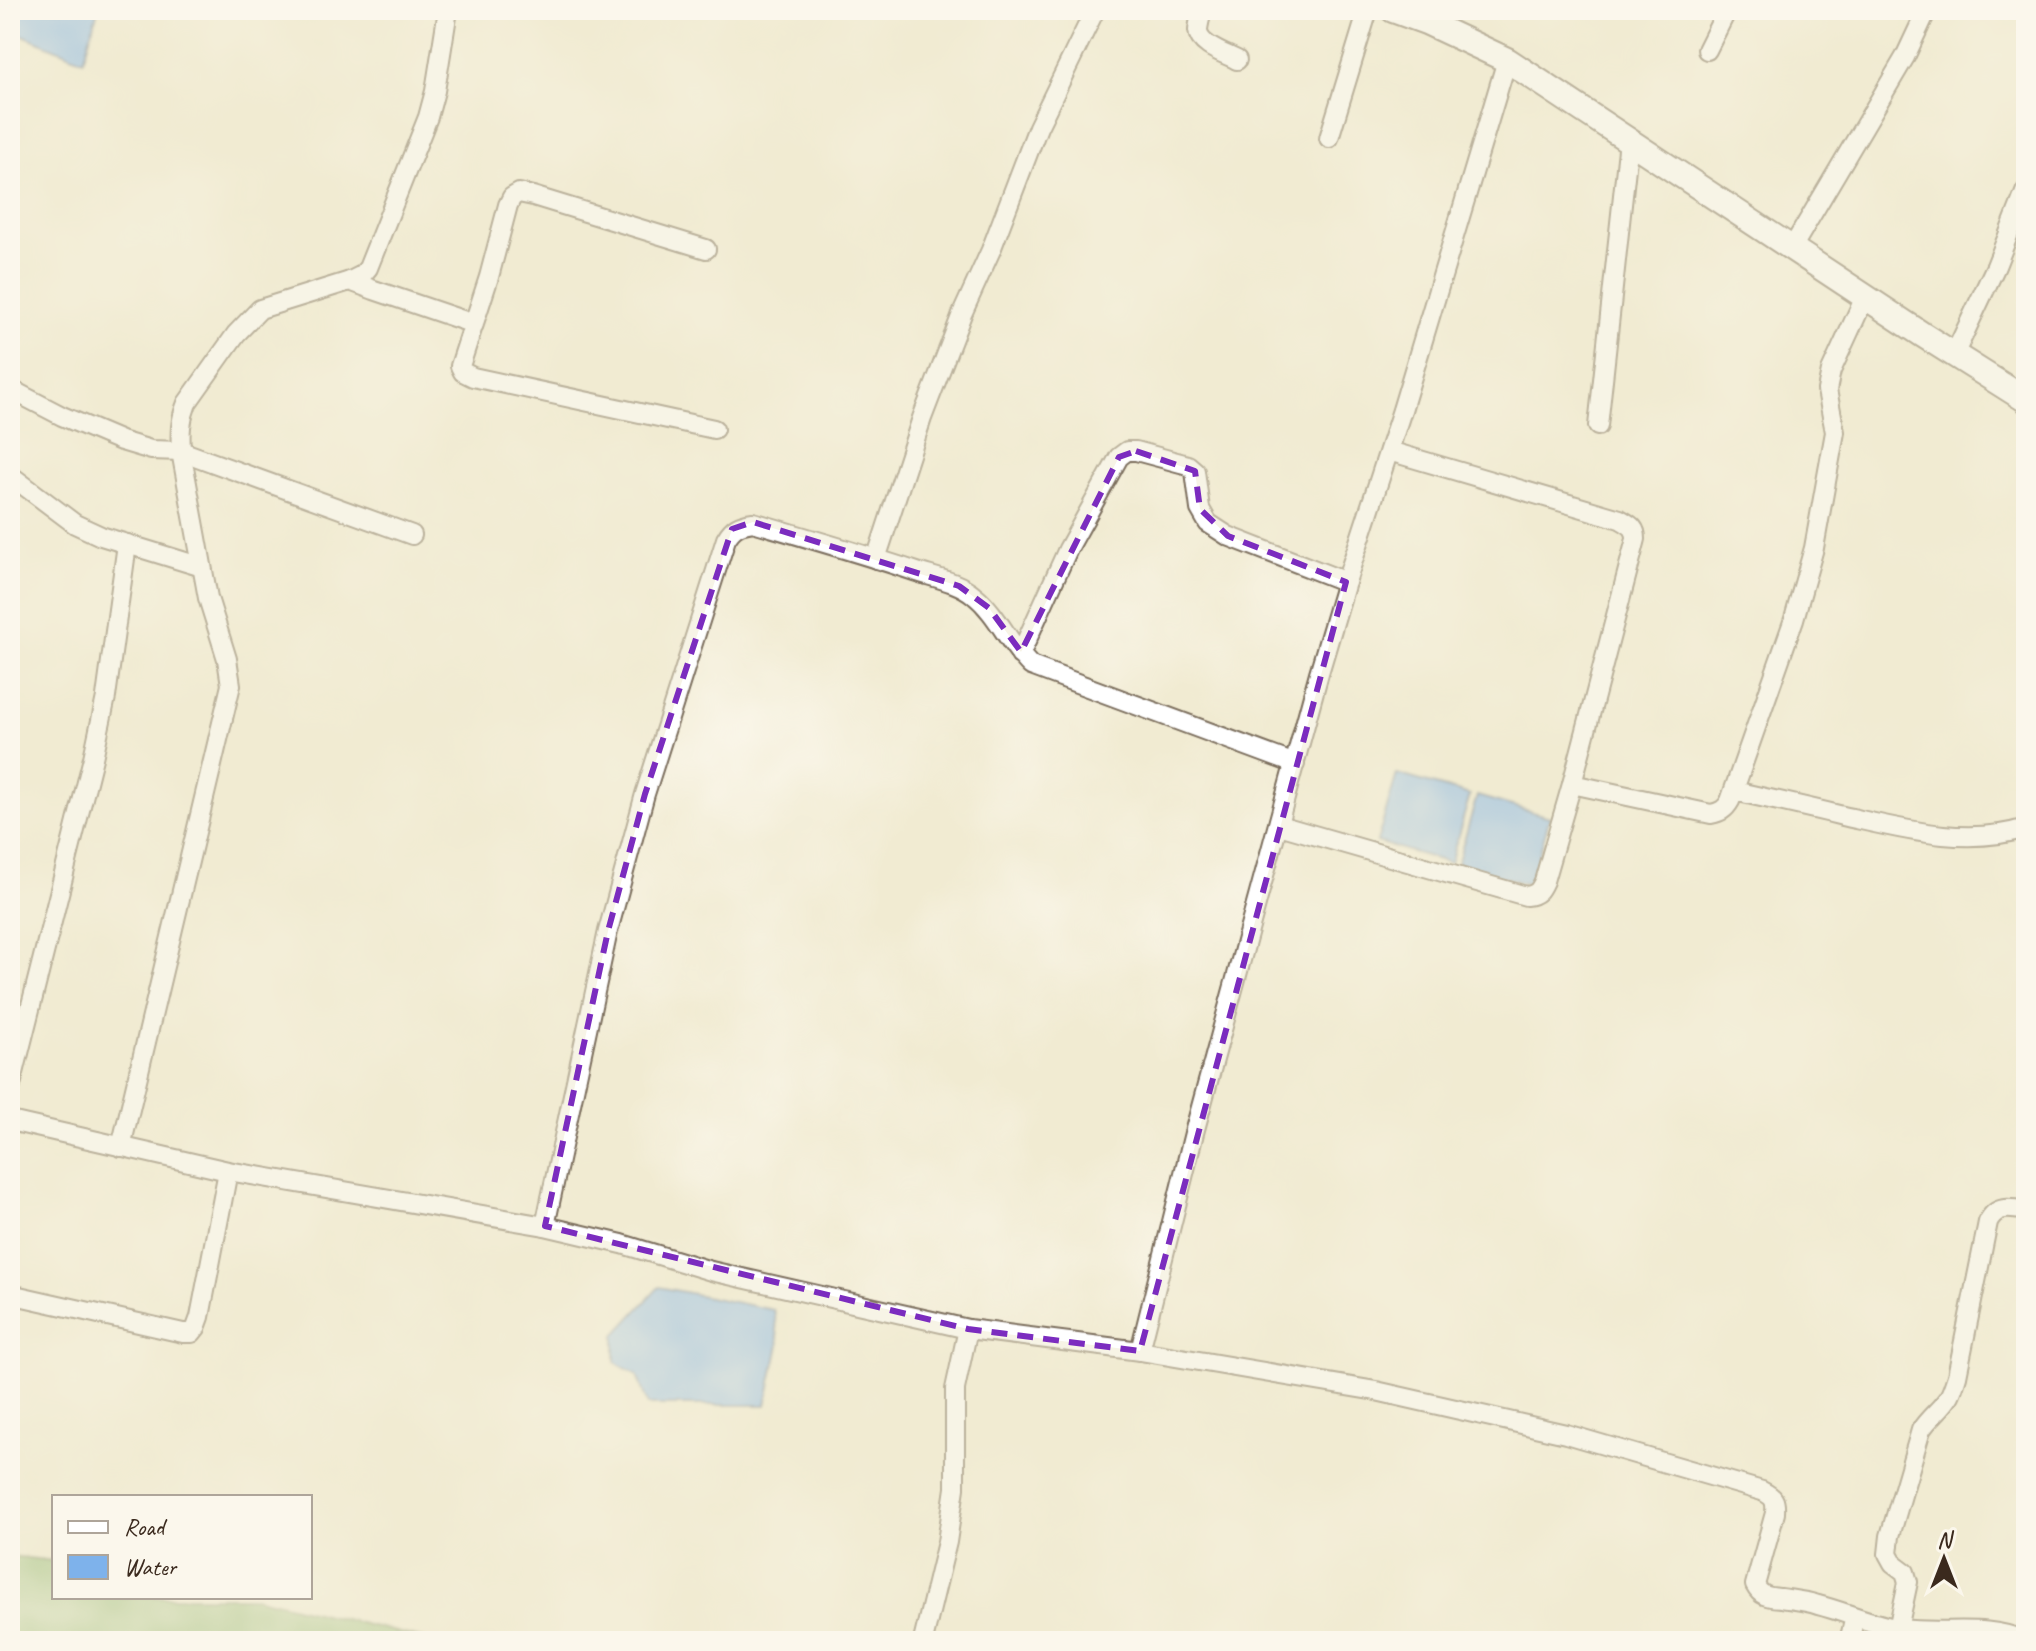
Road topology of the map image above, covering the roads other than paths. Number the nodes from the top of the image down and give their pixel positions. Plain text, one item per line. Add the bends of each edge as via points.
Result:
1 (448, 10) edge
2 (1095, 10) edge
3 (1202, 10) edge
4 (1368, 10) edge
5 (1393, 10) edge
6 (1727, 10) edge
7 (1927, 10) edge
8 (1428, 16) edge
9 (1707, 50) dead end
10 (1237, 60) dead end
11 (1507, 60) junction
12 (1329, 138) dead end
13 (1629, 140) junction
14 (2026, 190) edge
15 (1792, 248) junction
16 (706, 249) dead end
17 (350, 281) junction
18 (1865, 297) junction
19 (474, 324) junction
20 (1954, 355) junction
21 (10, 389) edge
22 (2026, 400) edge
23 (1598, 426) dead end
24 (714, 429) dead end
25 (181, 451) junction
26 (1389, 451) junction
27 (10, 475) edge
28 (412, 535) dead end
29 (127, 544) junction
30 (876, 559) junction
31 (202, 567) junction
32 (1346, 582) junction
33 (1020, 655) junction
34 (1295, 764) junction
35 (1572, 784) junction
36 (1734, 791) junction
37 (1279, 825) junction
38 (2026, 828) edge
39 (10, 1089) edge
40 (10, 1121) edge
41 (121, 1147) junction
42 (228, 1171) junction
43 (2026, 1211) edge
44 (545, 1226) junction
45 (10, 1294) edge
46 (968, 1329) junction
47 (1140, 1351) junction
48 (1855, 1617) junction
49 (1898, 1629) junction
50 (923, 1641) edge
51 (1849, 1641) edge
52 (2025, 1641) edge

1 - 17 street via 428,117 368,268
2 - 30 street via 1038,127 962,314
3 - 10 street via 1201,38
4 - 12 street
5 - 8 street
6 - 9 street
7 - 15 street via 1905,57
8 - 11 street
11 - 13 street
11 - 26 street
13 - 15 street
13 - 23 street
14 - 20 street
15 - 18 street
16 - 19 street via 519,193 508,205
17 - 19 street
17 - 25 street via 260,309 187,403
18 - 20 street
18 - 36 street via 1827,390 1835,432 1814,548
19 - 24 street via 460,366 473,377
20 - 22 street
21 - 25 street via 121,441
25 - 28 street
25 - 31 street
26 - 32 street
26 - 35 street via 1620,519 1636,531
27 - 29 street via 75,524
29 - 31 street
29 - 39 street via 93,758
30 - 33 street via 972,593 989,608
30 - 44 street via 753,522 732,529 726,539 645,794 608,931
31 - 41 street via 231,685
32 - 33 street via 1228,536 1208,523 1200,509 1195,471 1188,465 1127,451 1068,549
32 - 34 street
33 - 34 street via 1031,666 1062,679
34 - 37 street
35 - 36 street via 1711,814 1726,808
35 - 37 street via 1544,881 1533,896
36 - 38 street via 1937,834 1970,837
37 - 47 street
40 - 41 street
41 - 42 street
42 - 44 street
42 - 45 street via 200,1317 192,1333
43 - 49 street via 1999,1209 1988,1222 1957,1376 1951,1394 1921,1430 1890,1536 1888,1554 1908,1582
44 - 46 street via 711,1271
46 - 47 street
46 - 50 street via 955,1389 955,1488
47 - 48 street via 1376,1391 1551,1430 1762,1491 1776,1502 1757,1591
48 - 49 street
48 - 51 street
49 - 52 street via 1980,1630

